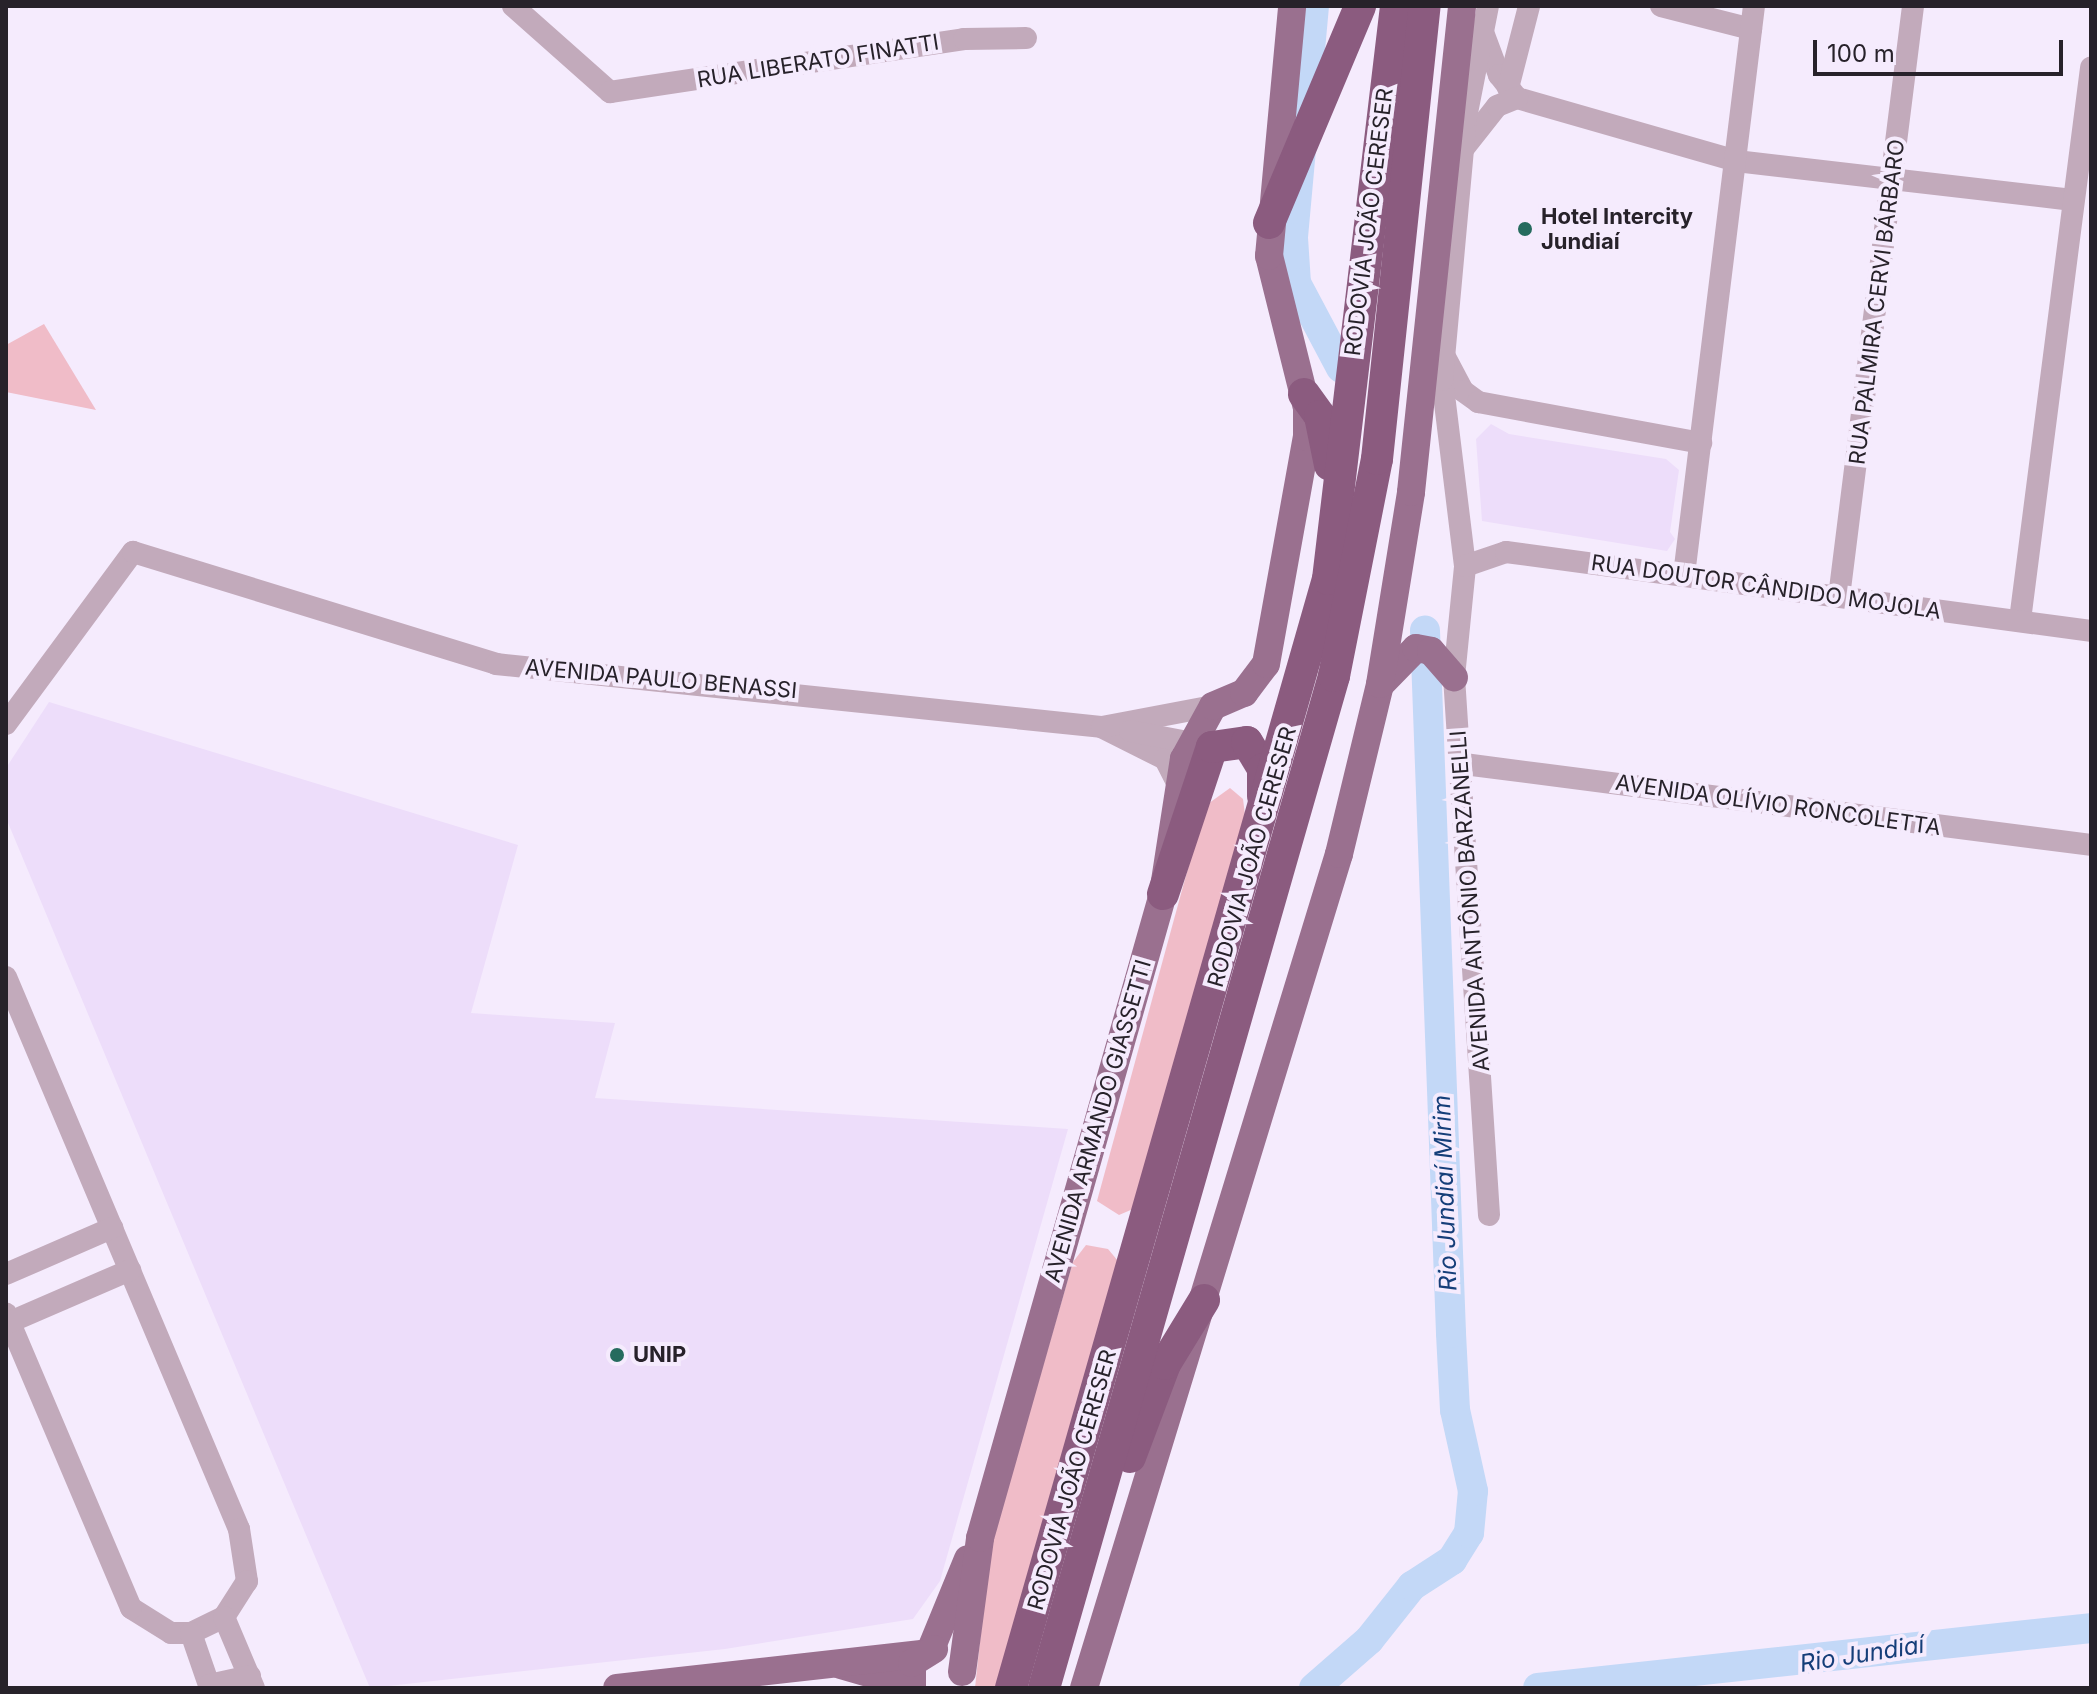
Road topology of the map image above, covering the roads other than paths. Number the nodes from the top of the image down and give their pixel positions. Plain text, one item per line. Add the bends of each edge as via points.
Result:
1 (513, 6) edge
2 (1292, 6) edge
3 (1360, 6) edge
4 (1396, 6) edge
5 (1425, 6) edge
6 (1462, 6) edge
7 (1488, 6) edge
8 (1529, 6) edge
9 (1661, 6) edge
10 (1754, 6) edge
11 (1913, 6) edge
12 (1751, 29) junction
13 (1483, 32) junction
14 (1026, 38) dead end
15 (2091, 68) edge
16 (1512, 93) junction
17 (1464, 148) junction
18 (1736, 161) junction
19 (2084, 168) edge
20 (1894, 182) junction
21 (2073, 200) junction
22 (1274, 211) junction
23 (1445, 357) junction
24 (1304, 394) junction
25 (1701, 443) junction
26 (1684, 575) junction
27 (1462, 577) junction
28 (1328, 579) junction
29 (1839, 597) junction
30 (2020, 620) junction
31 (2091, 631) edge
32 (1448, 669) junction
33 (1386, 678) junction
34 (1213, 706) junction
35 (6, 724) edge
36 (1101, 727) junction
37 (1201, 742) junction
38 (1464, 764) junction
39 (1179, 786) junction
40 (2091, 845) edge
41 (1251, 863) junction
42 (1163, 894) junction
43 (6, 977) edge
44 (1489, 1215) dead end
45 (112, 1228) junction
46 (130, 1270) junction
47 (6, 1274) edge
48 (1204, 1300) junction
49 (8, 1318) edge
50 (980, 1538) junction
51 (224, 1617) junction
52 (1063, 1624) junction
53 (191, 1633) junction
54 (925, 1651) junction
55 (841, 1665) junction
56 (960, 1680) edge
57 (252, 1682) edge
58 (668, 1686) edge
59 (911, 1686) edge
60 (210, 1687) edge
61 (617, 1688) edge
62 (785, 1688) edge
63 (1011, 1688) edge
64 (1044, 1688) edge
65 (1084, 1688) edge

1 - 14 street, RUA LIBERATO FINATTI via 610,92 964,39
2 - 22 main road
3 - 22 highway
4 - 28 highway, RODOVIA JOÃO CERESER
5 - 52 highway, RODOVIA JOÃO CERESER via 1377,459 1334,676
6 - 33 main road
7 - 13 street, AVENIDA ANTÔNIO BARZANELLI
8 - 16 street
9 - 12 street
10 - 12 street
11 - 20 street, RUA PALMIRA CERVI BÁRBARO
12 - 18 street
13 - 16 street
13 - 17 street, AVENIDA ANTÔNIO BARZANELLI
15 - 19 street
16 - 17 street
16 - 18 street
17 - 23 street, AVENIDA ANTÔNIO BARZANELLI
18 - 20 street
18 - 25 street
19 - 21 street
20 - 21 street
20 - 29 street, RUA PALMIRA CERVI BÁRBARO
21 - 30 street
22 - 24 main road via 1269,256
23 - 25 street via 1463,391 1478,402
23 - 27 street, AVENIDA ANTÔNIO BARZANELLI via 1443,406
24 - 28 highway via 1320,416 1329,455
24 - 34 main road via 1305,458 1266,664 1244,693
25 - 26 street
26 - 27 street, RUA DOUTOR CÂNDIDO MOJOLA via 1506,552
26 - 29 street, RUA DOUTOR CÂNDIDO MOJOLA
27 - 32 street, AVENIDA ANTÔNIO BARZANELLI
28 - 41 highway, RODOVIA JOÃO CERESER
29 - 30 street, RUA DOUTOR CÂNDIDO MOJOLA
30 - 31 street, RUA DOUTOR CÂNDIDO MOJOLA
32 - 33 main road via 1416,648
32 - 38 street, AVENIDA ANTÔNIO BARZANELLI
33 - 48 main road via 1339,854
34 - 36 street
34 - 37 main road, AVENIDA ARMANDO GIASSETTI
35 - 36 street, AVENIDA PAULO BENASSI via 133,552 496,664
36 - 37 street
36 - 39 street, AVENIDA PAULO BENASSI via 1165,759
37 - 39 main road, AVENIDA ARMANDO GIASSETTI
37 - 41 highway via 1247,742 1263,769
37 - 42 highway
38 - 40 street, AVENIDA OLÍVIO RONCOLETTA
38 - 44 street, AVENIDA ANTÔNIO BARZANELLI
39 - 42 main road, AVENIDA ARMANDO GIASSETTI
41 - 63 highway, RODOVIA JOÃO CERESER
42 - 50 main road, AVENIDA ARMANDO GIASSETTI
43 - 45 street
45 - 46 street
45 - 47 street
46 - 49 street
46 - 51 street via 248,1556 247,1581
48 - 52 highway via 1165,1364
48 - 65 main road
49 - 53 street via 122,1592 149,1623
50 - 54 main road, AVENIDA ARMANDO GIASSETTI
50 - 56 main road, AVENIDA ARMANDO GIASSETTI
51 - 53 street
51 - 57 street
52 - 64 highway, RODOVIA JOÃO CERESER
53 - 60 street
54 - 55 main road via 893,1652
54 - 56 main road via 954,1656
54 - 59 main road, AVENIDA ARMANDO GIASSETTI
55 - 58 main road
55 - 59 main road
55 - 62 main road
57 - 60 street
58 - 61 main road

